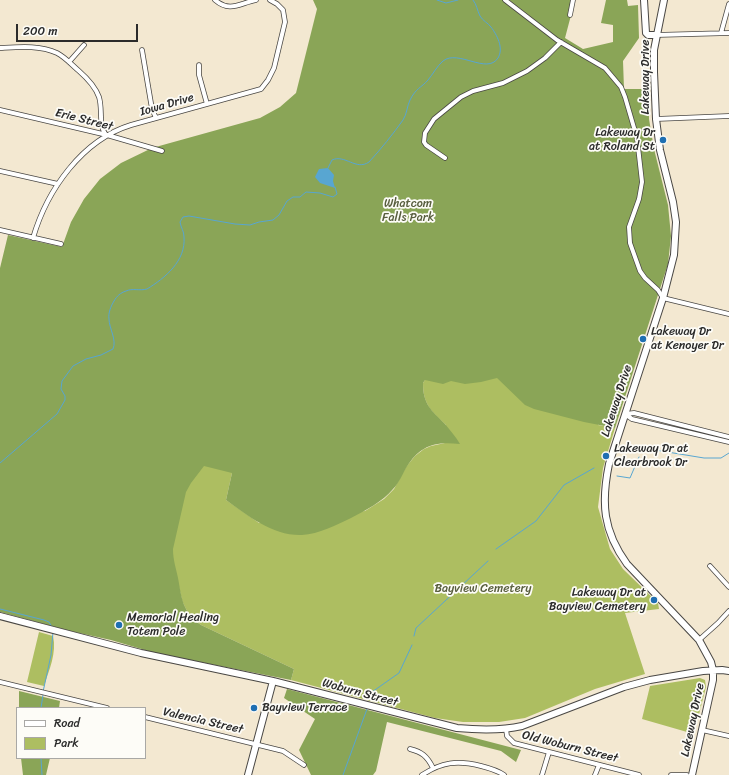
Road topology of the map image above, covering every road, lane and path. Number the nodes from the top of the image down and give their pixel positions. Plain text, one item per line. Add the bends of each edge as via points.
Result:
1 (216, 0) edge
2 (256, 0) edge
3 (270, 0) edge
4 (505, 0) edge
5 (574, 0) edge
6 (644, 0) edge
7 (664, 0) edge
8 (729, 4) edge
9 (570, 15) dead end
10 (720, 33) junction
11 (729, 33) edge
12 (656, 35) junction
13 (561, 42) junction
14 (84, 45) dead end
15 (0, 48) edge
16 (142, 50) dead end
17 (69, 62) junction
18 (199, 65) dead end
19 (207, 104) junction
20 (0, 110) edge
21 (729, 116) edge
22 (156, 118) junction
23 (656, 119) junction
24 (107, 135) junction
25 (162, 151) dead end
26 (445, 158) dead end
27 (0, 171) edge
28 (58, 184) junction
29 (0, 230) edge
30 (34, 238) junction
31 (61, 244) dead end
32 (663, 298) junction
33 (729, 314) edge
34 (626, 414) junction
35 (729, 437) edge
36 (729, 442) edge
37 (710, 566) dead end
38 (729, 587) edge
39 (729, 611) edge
40 (0, 616) edge
41 (700, 640) junction
42 (713, 670) junction
43 (729, 671) edge
44 (273, 681) junction
45 (0, 682) edge
46 (103, 707) edge
47 (146, 717) edge
48 (506, 729) junction
49 (702, 730) junction
50 (729, 736) edge
51 (256, 744) junction
52 (410, 749) dead end
53 (549, 752) junction
54 (304, 765) dead end
55 (598, 765) junction
56 (433, 768) junction
57 (248, 775) edge
58 (422, 775) edge
59 (504, 775) edge
60 (542, 775) edge
61 (595, 775) edge
62 (639, 775) edge
63 (671, 775) edge
64 (687, 775) edge
65 (692, 775) edge

1 - 2 street via 230,7
3 - 19 street, Iowa Drive via 283,10 285,22 276,62 268,80 261,89
4 - 13 street
5 - 9 street
6 - 12 main road via 646,34
7 - 12 main road, Lakeway Drive
8 - 10 street
10 - 11 street
10 - 12 street
12 - 23 main road, Lakeway Drive
13 - 26 street via 527,72 503,83 466,94 438,115 425,134 424,142
13 - 32 street via 605,68 623,92 637,138 642,182 630,224 630,243 643,275
14 - 17 street
15 - 17 street via 41,48 58,53
16 - 22 street via 152,109
17 - 24 street via 94,87 99,97 102,129
18 - 19 street via 199,76
19 - 22 street, Iowa Drive
20 - 24 street, Erie Street
21 - 23 street
22 - 24 street, Iowa Drive
23 - 32 main road, Lakeway Drive via 676,222 674,256
24 - 25 street, Erie Street
24 - 28 street, Iowa Drive via 86,152
27 - 28 street
28 - 30 street, Iowa Drive via 42,212
29 - 30 street
30 - 31 street
32 - 33 street
32 - 34 main road, Lakeway Drive
34 - 35 street via 634,413
34 - 36 street via 632,418
34 - 41 main road, Lakeway Drive via 605,484 604,508 612,538 627,564
37 - 38 street
39 - 41 street
40 - 44 main road, Woburn Street via 155,657
41 - 42 main road, Lakeway Drive
42 - 43 main road, Woburn Street
42 - 48 main road, Woburn Street via 624,686 522,726
42 - 49 main road, Lakeway Drive
44 - 48 main road, Woburn Street via 457,728 483,731
44 - 51 main road
45 - 46 street
47 - 51 street, Valencia Street
48 - 53 street, Old Woburn Street via 507,736 513,743
49 - 50 street
49 - 65 main road, Lakeway Drive
51 - 54 street, Valencia Street via 283,751
51 - 57 main road
52 - 56 street via 428,758
53 - 55 street, Old Woburn Street
53 - 60 street
55 - 61 street
55 - 62 street, Old Woburn Street
56 - 58 street
56 - 59 street via 464,762
63 - 64 street

